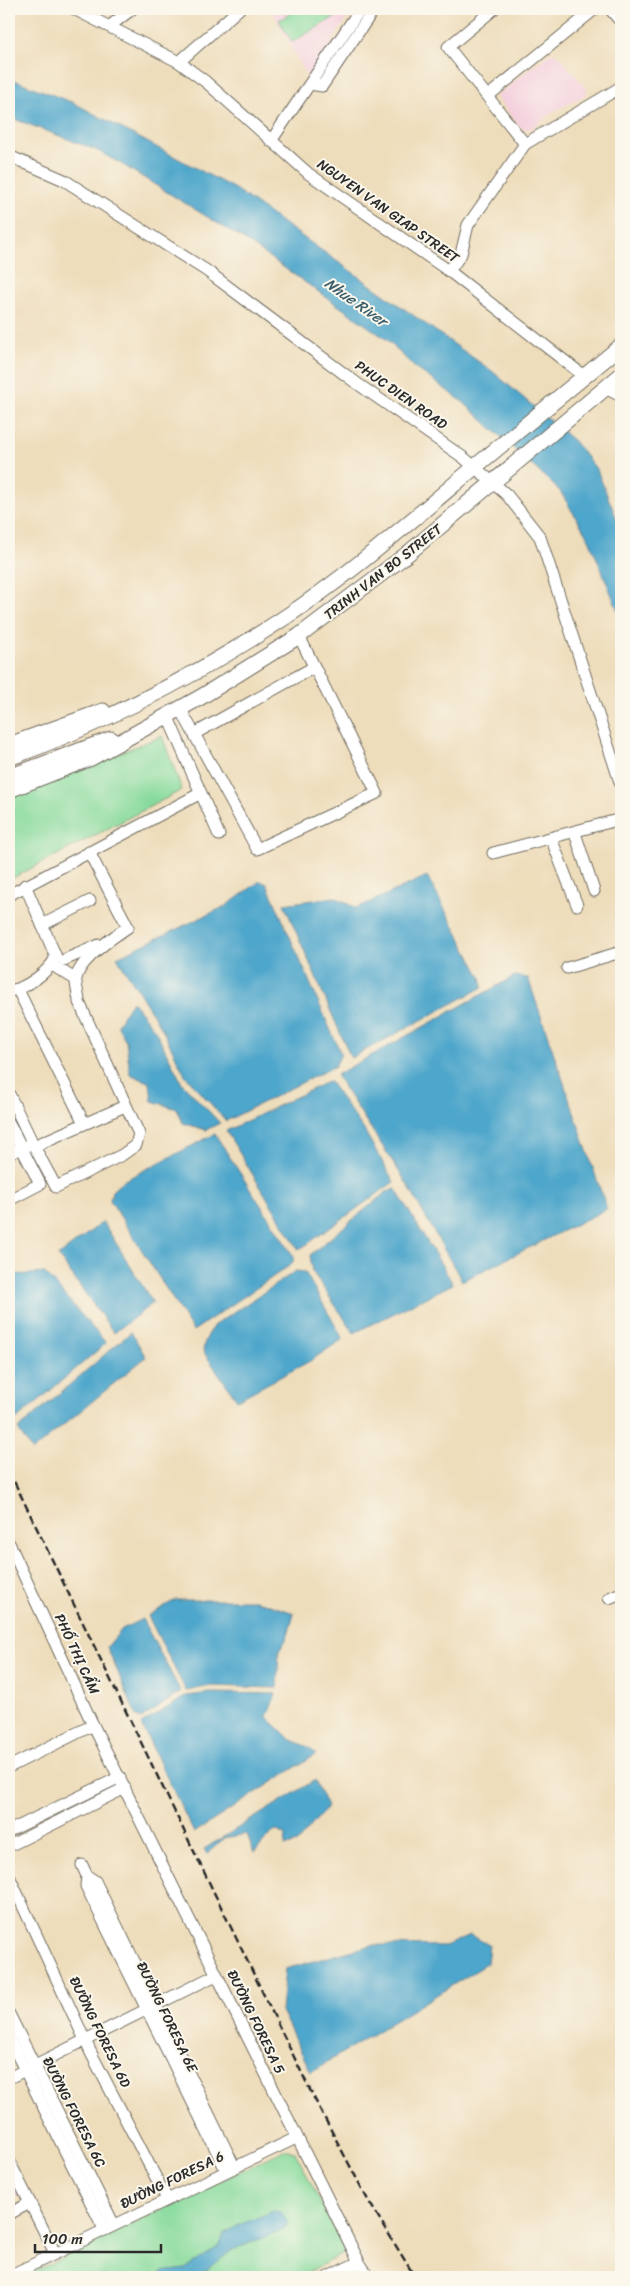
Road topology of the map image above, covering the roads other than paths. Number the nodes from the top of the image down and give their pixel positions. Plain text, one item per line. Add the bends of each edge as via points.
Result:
1 (74, 9) edge
2 (132, 9) edge
3 (239, 9) edge
4 (358, 9) edge
5 (494, 9) edge
6 (595, 9) edge
7 (610, 9) edge
8 (372, 10) edge
9 (621, 22) edge
10 (110, 26) junction
11 (179, 62) junction
12 (310, 84) junction
13 (621, 87) edge
14 (488, 96) junction
15 (271, 141) junction
16 (526, 144) junction
17 (9, 156) edge
18 (449, 271) junction
19 (621, 346) edge
20 (621, 375) edge
21 (584, 376) junction
22 (605, 388) junction
23 (621, 396) edge
24 (481, 462) junction
25 (498, 477) junction
26 (299, 636) junction
27 (314, 667) junction
28 (148, 697) junction
29 (174, 711) junction
30 (142, 728) junction
31 (194, 734) junction
32 (9, 746) edge
33 (9, 758) edge
34 (9, 777) edge
35 (621, 785) edge
36 (9, 790) edge
37 (201, 793) junction
38 (621, 819) edge
39 (575, 832) junction
40 (219, 835) dead end
41 (551, 838) junction
42 (89, 852) junction
43 (493, 853) dead end
44 (24, 886) junction
45 (594, 891) dead end
46 (9, 895) edge
47 (90, 901) dead end
48 (577, 905) dead end
49 (42, 925) junction
50 (105, 942) junction
51 (621, 952) edge
52 (57, 961) junction
53 (83, 965) junction
54 (567, 968) dead end
55 (75, 979) junction
56 (14, 991) edge
57 (9, 1094) edge
58 (125, 1106) junction
59 (12, 1108) edge
60 (9, 1122) edge
61 (84, 1123) junction
62 (34, 1144) junction
63 (21, 1148) junction
64 (9, 1154) edge
65 (9, 1200) edge
66 (9, 1543) edge
67 (621, 1592) edge
68 (609, 1598) dead end
69 (93, 1725) junction
70 (9, 1767) edge
71 (120, 1777) junction
72 (125, 1788) junction
73 (9, 1831) edge
74 (9, 1846) edge
75 (85, 1870) dead end
76 (9, 1876) edge
77 (216, 1975) junction
78 (151, 2008) junction
79 (9, 2014) edge
80 (9, 2038) edge
81 (86, 2041) junction
82 (29, 2070) junction
83 (9, 2078) edge
84 (296, 2138) junction
85 (9, 2161) edge
86 (230, 2168) junction
87 (167, 2199) junction
88 (30, 2203) junction
89 (9, 2214) edge
90 (109, 2227) junction
91 (55, 2253) junction
92 (358, 2262) junction
93 (9, 2276) edge
94 (328, 2277) edge
95 (369, 2277) edge

1 - 10 street, NGUYEN VAN GIAP STREET
2 - 10 street
3 - 11 street
4 - 12 street via 360,11
5 - 14 street via 448,47
6 - 14 street
7 - 9 street
8 - 12 street via 322,86
10 - 11 street, NGUYEN VAN GIAP STREET
11 - 15 street, NGUYEN VAN GIAP STREET
12 - 15 street
13 - 16 street
14 - 16 street
15 - 18 street, NGUYEN VAN GIAP STREET via 336,195
16 - 18 street via 468,225 461,254
17 - 24 street, PHUC DIEN ROAD via 64,180 207,271 355,382
18 - 21 street, NGUYEN VAN GIAP STREET
19 - 21 main road, TRINH VAN BO STREET
20 - 22 main road, TRINH VAN BO STREET
21 - 24 main road, TRINH VAN BO STREET
22 - 23 street
22 - 25 main road, TRINH VAN BO STREET
24 - 25 street, PHUC DIEN ROAD
24 - 28 main road, TRINH VAN BO STREET via 396,534 283,619
25 - 26 main road, TRINH VAN BO STREET via 406,555
25 - 35 street, PHUC DIEN ROAD via 540,537
26 - 27 street
26 - 29 main road, TRINH VAN BO STREET
27 - 31 street
27 - 31 street via 377,793 257,849
28 - 32 main road, TRINH VAN BO STREET via 78,718
28 - 33 main road, TRINH VAN BO STREET via 82,730
29 - 30 main road, TRINH VAN BO STREET
29 - 31 street
29 - 37 street
30 - 34 main road, TRINH VAN BO STREET
30 - 36 main road, TRINH VAN BO STREET via 91,758
37 - 40 street
37 - 42 street
38 - 39 street
39 - 41 street
39 - 45 street
41 - 43 street
41 - 48 street
42 - 44 street
42 - 50 street via 128,927
44 - 46 street
44 - 49 street
47 - 49 street
49 - 52 street
50 - 52 street
50 - 53 street
51 - 54 street
52 - 53 street
52 - 55 street
52 - 56 street
53 - 55 street
55 - 58 street via 80,1002
56 - 61 street
57 - 59 street
58 - 61 street
58 - 62 street via 139,1134 136,1145 56,1187
59 - 62 street
60 - 63 street
61 - 62 street
62 - 63 street
63 - 64 street
63 - 65 street via 40,1184
66 - 69 street, PHỐ THỊ CẨM
67 - 68 street
69 - 70 street
69 - 71 street, PHỐ THỊ CẨM
71 - 72 street, ĐƯỜNG FORESA 5
71 - 73 street
72 - 74 street
72 - 77 street, ĐƯỜNG FORESA 5
75 - 78 street, ĐƯỜNG FORESA 6E via 86,1886
76 - 81 street, ĐƯỜNG FORESA 6D
77 - 78 street
77 - 84 street, ĐƯỜNG FORESA 5
78 - 81 street
78 - 86 street, ĐƯỜNG FORESA 6E
79 - 82 street, ĐƯỜNG FORESA 6C
80 - 82 street, ĐƯỜNG FORESA 6C
81 - 82 street
81 - 87 street, ĐƯỜNG FORESA 6D
82 - 83 street
82 - 90 street, ĐƯỜNG FORESA 6C
84 - 86 street, ĐƯỜNG FORESA 6
84 - 92 street, ĐƯỜNG FORESA 5
85 - 88 street
86 - 87 street, ĐƯỜNG FORESA 6
87 - 90 street, ĐƯỜNG FORESA 6
88 - 89 street
88 - 91 street
90 - 91 street, ĐƯỜNG FORESA 6
91 - 93 street, ĐƯỜNG FORESA 6
92 - 94 street
92 - 95 street, ĐƯỜNG FORESA 5

